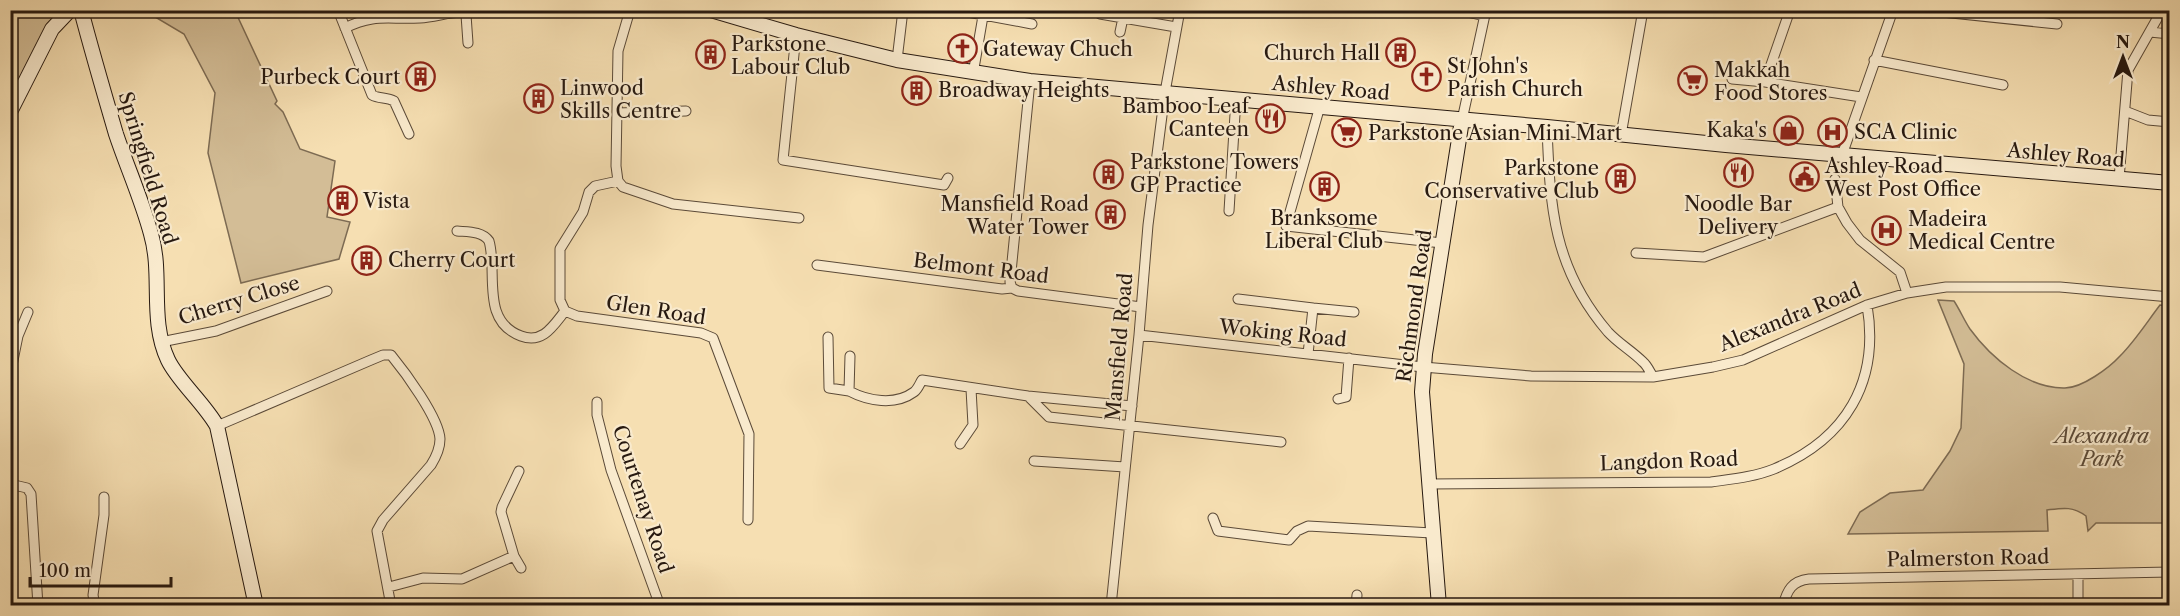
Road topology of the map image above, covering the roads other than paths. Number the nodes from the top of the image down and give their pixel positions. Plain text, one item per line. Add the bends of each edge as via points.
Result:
1 (70, 10) edge
2 (81, 10) edge
3 (338, 10) edge
4 (630, 10) edge
5 (711, 10) edge
6 (903, 10) edge
7 (957, 10) edge
8 (1180, 10) edge
9 (1458, 10) edge
10 (1643, 10) edge
11 (1790, 10) edge
12 (1893, 10) edge
13 (1923, 10) edge
14 (2162, 10) edge
15 (1485, 13) edge
16 (1100, 14) dead end
17 (982, 16) junction
18 (1123, 18) junction
19 (1032, 24) dead end
20 (2057, 24) dead end
21 (1176, 27) junction
22 (345, 28) junction
23 (1120, 32) dead end
24 (2150, 32) junction
25 (2169, 34) edge
26 (796, 35) junction
27 (468, 43) dead end
28 (897, 60) junction
29 (1874, 60) junction
30 (973, 74) junction
31 (1732, 79) dead end
32 (1030, 81) junction
33 (1765, 82) junction
34 (2003, 85) dead end
35 (1165, 93) junction
36 (1862, 97) junction
37 (1236, 99) junction
38 (1320, 106) junction
39 (686, 111) dead end
40 (2125, 111) junction
41 (10, 112) edge
42 (617, 113) junction
43 (1462, 120) junction
44 (2169, 122) edge
45 (1547, 127) junction
46 (409, 134) dead end
47 (1621, 135) junction
48 (1842, 155) junction
49 (1835, 179) dead end
50 (2120, 179) junction
51 (618, 181) junction
52 (2169, 183) edge
53 (946, 185) dead end
54 (1838, 207) junction
55 (1229, 211) dead end
56 (799, 218) dead end
57 (457, 231) dead end
58 (500, 243) dead end
59 (1442, 243) junction
60 (490, 245) junction
61 (1636, 253) dead end
62 (818, 265) dead end
63 (1012, 288) junction
64 (327, 291) dead end
65 (1907, 292) junction
66 (2169, 297) edge
67 (1238, 298) dead end
68 (1867, 305) junction
69 (1141, 307) junction
70 (1313, 308) junction
71 (565, 311) junction
72 (28, 312) dead end
73 (1354, 312) dead end
74 (1139, 335) junction
75 (828, 337) dead end
76 (161, 342) junction
77 (1308, 354) junction
78 (850, 356) dead end
79 (1349, 358) junction
80 (1423, 367) junction
81 (10, 375) edge
82 (1653, 377) junction
83 (971, 388) junction
84 (849, 391) junction
85 (1028, 396) junction
86 (1338, 399) dead end
87 (597, 402) dead end
88 (1132, 406) junction
89 (217, 426) junction
90 (1129, 426) junction
91 (1281, 442) dead end
92 (960, 444) dead end
93 (1034, 461) dead end
94 (1125, 468) junction
95 (519, 471) dead end
96 (10, 484) edge
97 (1429, 484) junction
98 (104, 497) dead end
99 (1213, 518) dead end
100 (748, 520) dead end
101 (1432, 533) junction
102 (514, 556) junction
103 (521, 568) dead end
104 (2169, 572) edge
105 (2078, 574) junction
106 (389, 587) junction
107 (1357, 595) dead end
108 (38, 606) edge
109 (95, 606) edge
110 (256, 606) edge
111 (391, 606) edge
112 (660, 606) edge
113 (1111, 606) edge
114 (1356, 606) edge
115 (1439, 606) edge
116 (1783, 606) edge
117 (2078, 606) edge

1 - 41 main road via 52,29
2 - 76 main road, Springfield Road via 117,135 151,233
3 - 22 street
4 - 42 street via 618,51
5 - 26 main road, Ashley Road
6 - 28 street
7 - 17 street
8 - 21 street, Mansfield Road
9 - 15 street
10 - 47 street
11 - 33 street
12 - 29 street
13 - 20 street
14 - 24 street
15 - 43 street
16 - 18 street
17 - 19 street
17 - 30 street
18 - 21 street
18 - 23 street
21 - 35 street, Mansfield Road
22 - 27 street via 379,17 423,18 463,12
22 - 46 street via 372,95 394,101
24 - 25 street
24 - 40 street via 2128,70
26 - 28 main road, Ashley Road
26 - 53 street via 782,164
28 - 30 main road, Ashley Road
29 - 34 street
29 - 36 street
30 - 32 main road, Ashley Road
31 - 33 street
32 - 35 main road, Ashley Road
32 - 63 street
33 - 36 street
35 - 37 main road, Ashley Road
35 - 69 street, Mansfield Road
36 - 48 street
37 - 38 main road, Ashley Road
37 - 55 street
38 - 43 main road, Ashley Road
38 - 59 street via 1286,226
39 - 42 street
40 - 44 street via 2148,120
40 - 50 street
42 - 51 street
43 - 45 main road, Ashley Road
43 - 59 main road, Richmond Road
45 - 47 main road, Ashley Road
45 - 82 street via 1553,218 1566,266 1609,333 1644,362
47 - 48 main road, Ashley Road
48 - 50 main road, Ashley Road
49 - 54 street
50 - 52 main road, Ashley Road
51 - 56 street via 630,190 673,204
51 - 71 street via 595,186 589,192 583,212 560,249 560,300
54 - 61 street via 1704,257
54 - 65 street via 1860,240 1900,272
57 - 60 street via 485,236
58 - 60 street
59 - 80 main road, Richmond Road
60 - 71 street via 493,303 512,332 542,337
62 - 63 street, Belmont Road
63 - 69 street, Belmont Road
64 - 76 street, Cherry Close via 216,330
65 - 66 street, Alexandra Road via 1946,286 2060,287
65 - 68 street, Alexandra Road
67 - 70 street
68 - 82 street, Alexandra Road via 1743,360
68 - 97 street, Langdon Road via 1870,341 1866,375 1856,398 1829,435 1773,469 1711,482
69 - 74 street, Mansfield Road
70 - 73 street
70 - 77 street
71 - 100 street, Glen Road via 713,338 749,434
72 - 81 street via 18,336
74 - 77 street, Woking Road
74 - 88 street, Mansfield Road
75 - 84 street via 829,388
76 - 89 main road, Springfield Road via 168,361
77 - 79 street, Woking Road
78 - 84 street
79 - 80 street, Woking Road
79 - 86 street via 1346,397
80 - 82 street, Alexandra Road via 1530,376
80 - 97 main road, Richmond Road
83 - 84 street via 922,380 915,391 882,401 865,399
83 - 85 street
83 - 92 street via 973,425
85 - 88 street
85 - 90 street via 1049,417
87 - 112 street, Courtenay Road via 610,471
88 - 90 street, Mansfield Road
89 - 106 street via 377,357 391,355 435,422 440,443 431,465 376,531
89 - 110 main road, Springfield Road
90 - 91 street
90 - 94 street, Mansfield Road
93 - 94 street
94 - 113 street, Mansfield Road
95 - 102 street via 501,512
96 - 108 street via 27,488 31,494
97 - 101 main road, Richmond Road
98 - 109 street
99 - 101 street via 1218,531 1289,540 1308,526
101 - 115 main road, Richmond Road
102 - 103 street
102 - 106 street via 462,579 423,578
104 - 105 street, Palmerston Road
105 - 116 street, Palmerston Road via 1809,579 1789,588
105 - 117 street
106 - 111 street
107 - 114 street

